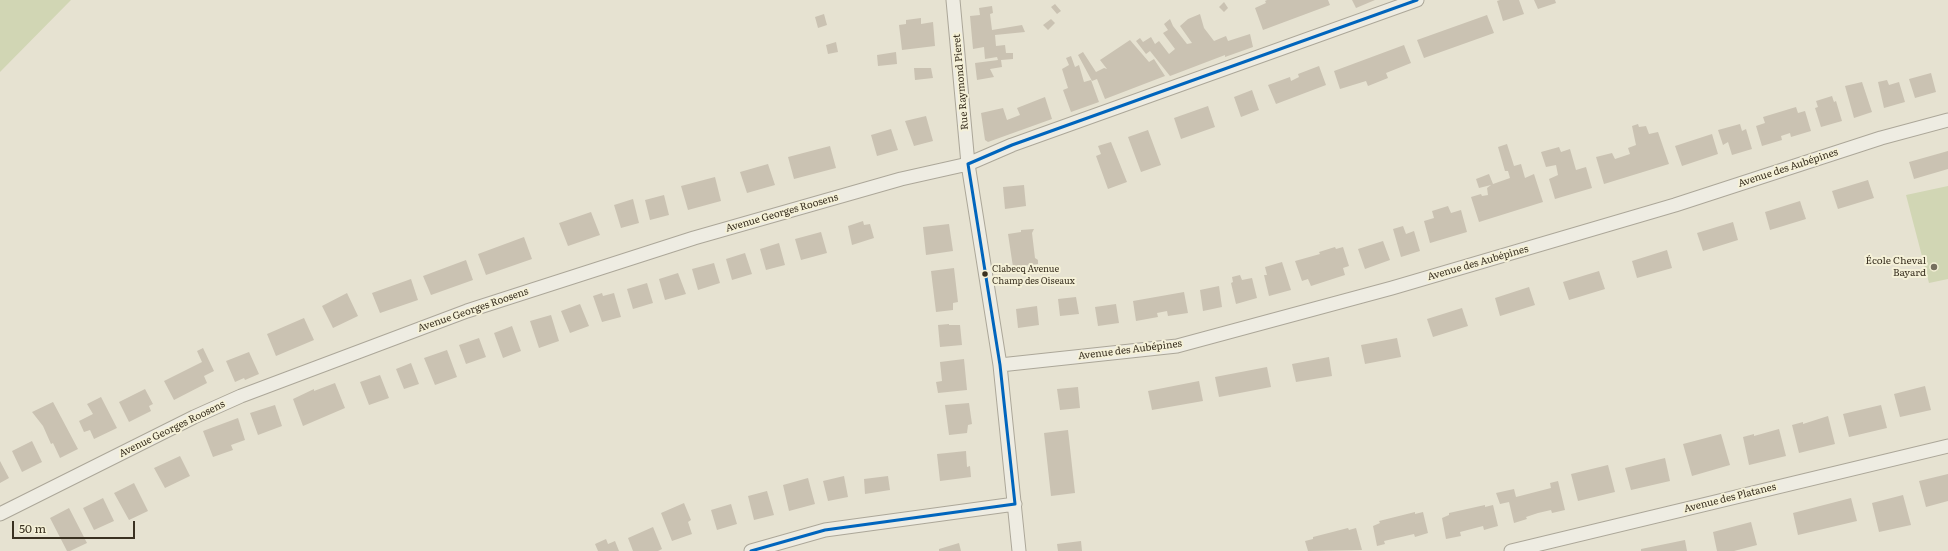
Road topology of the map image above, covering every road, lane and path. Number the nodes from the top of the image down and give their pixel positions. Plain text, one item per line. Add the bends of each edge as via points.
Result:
1 (953, 0) edge
2 (1417, 0) edge
3 (1948, 120) edge
4 (968, 164) junction
5 (1000, 365) junction
6 (1948, 446) edge
7 (1014, 504) junction
8 (0, 514) edge
9 (750, 551) edge
10 (1019, 551) edge
11 (1511, 551) edge

1 - 4 street, Rue Raymond Pieret
2 - 4 street, Avenue Georges Roosens
3 - 5 street, Avenue des Aubépines via 1881,138 1675,205 1392,288 1177,346
4 - 5 street, Rue Raymond Pieret
4 - 8 street, Avenue Georges Roosens via 901,179 694,238 466,311 241,396
5 - 7 street, Rue Raymond Pieret
6 - 11 street, Avenue des Platanes
7 - 9 street via 825,530
7 - 10 street, Rue Raymond Pieret

